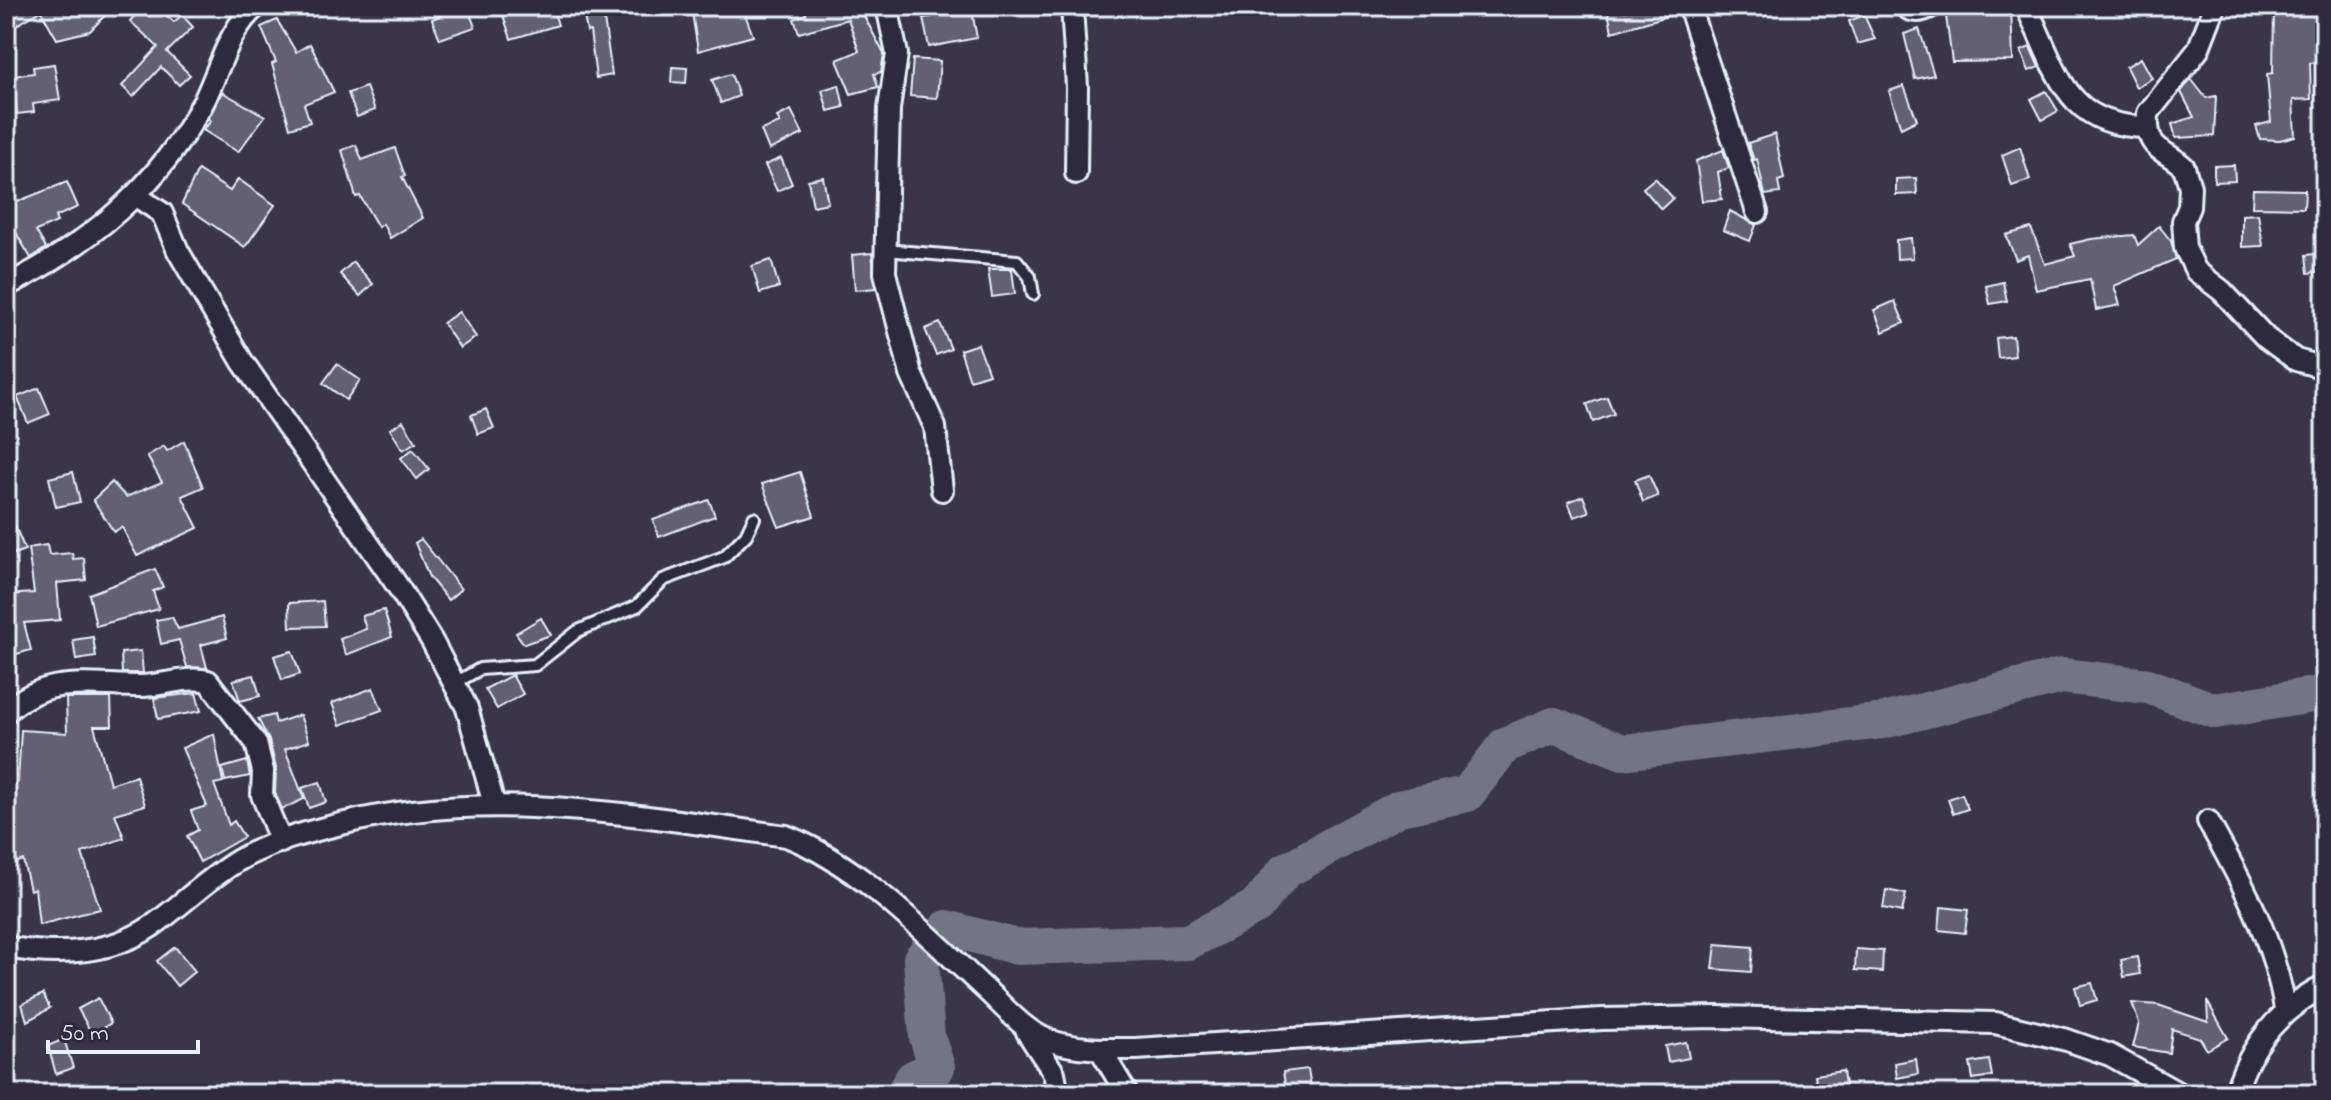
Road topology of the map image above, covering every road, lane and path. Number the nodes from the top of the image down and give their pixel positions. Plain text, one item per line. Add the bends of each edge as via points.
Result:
1 (257, 6) edge
2 (887, 6) edge
3 (1072, 6) edge
4 (1689, 6) edge
5 (1904, 6) edge
6 (1932, 6) edge
7 (2026, 6) edge
8 (2215, 6) edge
9 (239, 15) edge
10 (2147, 127) junction
11 (1076, 173) dead end
12 (136, 196) junction
13 (1757, 212) dead end
14 (885, 250) junction
15 (6, 286) edge
16 (1033, 294) dead end
17 (2325, 368) edge
18 (942, 490) dead end
19 (754, 518) dead end
20 (455, 683) junction
21 (6, 712) edge
22 (494, 804) junction
23 (2208, 821) dead end
24 (281, 842) junction
25 (6, 947) edge
26 (2325, 986) edge
27 (2285, 1009) junction
28 (1025, 1028) junction
29 (1100, 1049) junction
30 (2177, 1093) edge
31 (1058, 1094) edge
32 (1127, 1094) edge
33 (2235, 1094) edge

1 - 9 street
2 - 14 street via 897,54 889,109
3 - 11 street
4 - 13 street
5 - 6 street via 1910,11
7 - 10 street via 2075,101 2096,119 2119,127
8 - 10 street via 2198,50 2159,95
9 - 12 street via 174,152
10 - 17 street via 2159,152 2184,167 2190,187 2183,221 2185,248 2196,271 2266,338 2296,360
12 - 15 street via 68,250
12 - 20 street via 162,213 178,251 248,372 397,585
14 - 16 lane via 1017,261 1030,277
14 - 18 street via 887,289 920,399 935,427
19 - 20 lane via 746,535 724,557 663,580 637,606 578,631 535,665 480,669
20 - 22 street via 478,740
21 - 24 street via 32,692 61,683 140,686 208,681 256,743 262,795
22 - 24 street via 369,818
22 - 28 street via 786,836 828,856 921,927
23 - 27 street via 2264,930
24 - 25 street via 240,859 133,937 67,952
26 - 27 street
27 - 33 street via 2243,1068
28 - 29 street via 1050,1041
28 - 31 street via 1054,1073
29 - 30 street via 1602,1019 1995,1023 2110,1055
29 - 32 street

